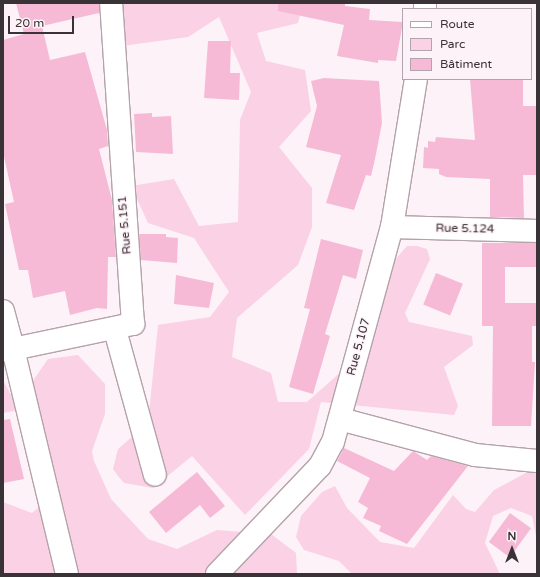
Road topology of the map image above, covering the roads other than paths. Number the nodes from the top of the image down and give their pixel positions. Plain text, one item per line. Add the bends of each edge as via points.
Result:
1 (111, 3) edge
2 (416, 80) edge
3 (392, 227) junction
4 (537, 231) edge
5 (3, 311) edge
6 (115, 330) junction
7 (8, 350) edge
8 (340, 419) junction
9 (537, 461) edge
10 (155, 475) dead end
11 (67, 574) edge
12 (217, 574) edge

1 - 6 street, Rue 5.151 via 117,133 134,321
2 - 3 street, Rue 5.107
3 - 4 street, Rue 5.124
3 - 8 street, Rue 5.107
5 - 7 street
6 - 7 street, Rue 5.151
6 - 10 street
7 - 11 street
8 - 9 street via 475,455
8 - 12 street, Rue 5.107 via 320,466

